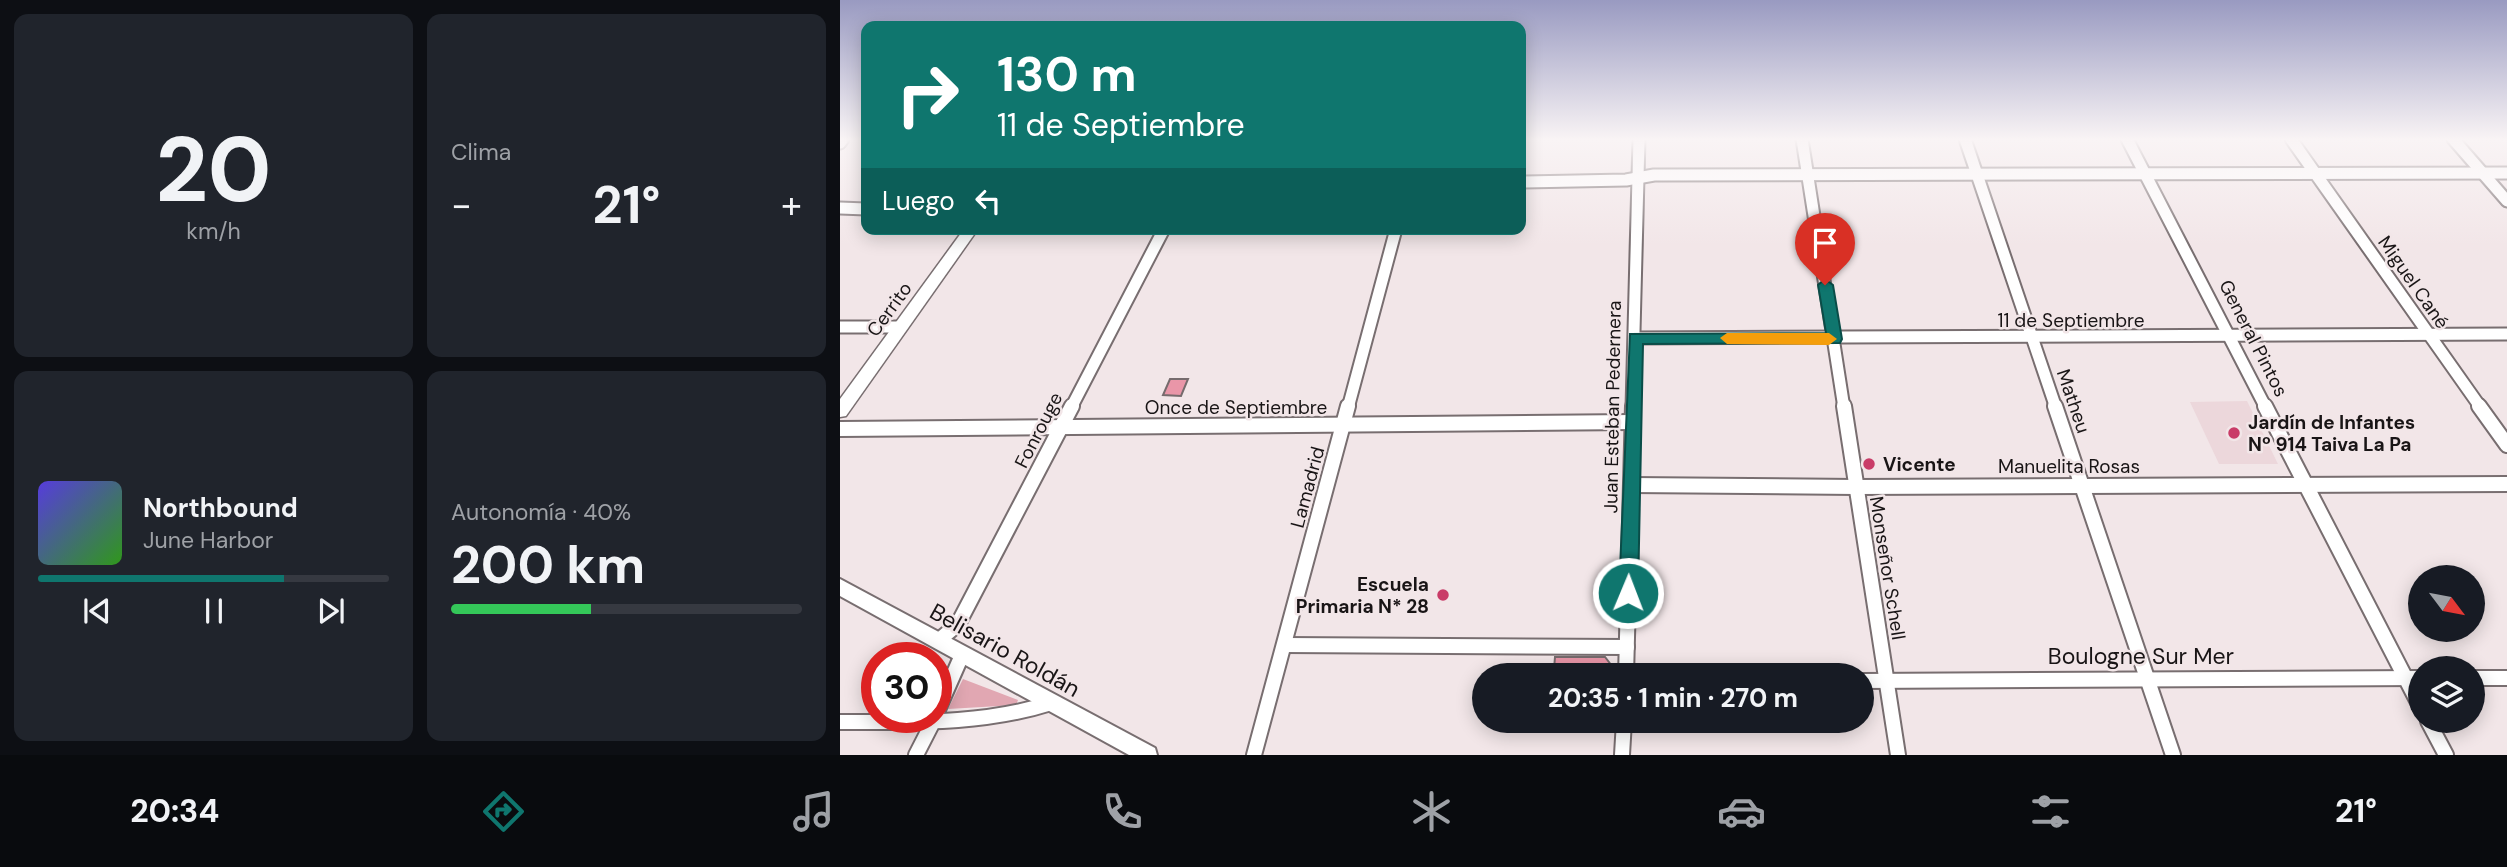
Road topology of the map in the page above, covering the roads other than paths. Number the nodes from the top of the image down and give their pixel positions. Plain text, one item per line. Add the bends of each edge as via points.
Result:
1 (1636, 174) edge
2 (2106, 174) edge
3 (2145, 174) edge
4 (2317, 174) edge
5 (2484, 174) edge
6 (1977, 175) junction
7 (1807, 176) junction
8 (1636, 179) junction
9 (1526, 182) edge
10 (2507, 201) edge
11 (840, 208) edge
12 (861, 209) edge
13 (967, 235) edge
14 (1161, 235) edge
15 (1394, 235) edge
16 (840, 327) edge
17 (900, 327) junction
18 (2430, 334) junction
19 (2507, 334) edge
20 (2229, 336) junction
21 (2032, 337) junction
22 (1636, 338) junction
23 (1834, 339) junction
24 (840, 411) edge
25 (1633, 422) junction
26 (1344, 425) junction
27 (1061, 428) junction
28 (840, 429) edge
29 (2507, 445) edge
30 (2305, 484) junction
31 (2507, 484) edge
32 (1631, 485) junction
33 (2082, 485) junction
34 (1856, 487) junction
35 (840, 587) edge
36 (938, 641) junction
37 (1285, 645) junction
38 (1627, 647) junction
39 (962, 655) junction
40 (1626, 663) edge
41 (2408, 669) edge
42 (952, 678) edge
43 (2147, 678) junction
44 (2408, 678) edge
45 (2485, 678) edge
46 (2507, 678) edge
47 (1874, 681) edge
48 (1886, 681) junction
49 (1051, 703) junction
50 (952, 716) edge
51 (861, 721) edge
52 (840, 722) edge
53 (927, 733) edge
54 (1623, 733) edge
55 (2434, 733) edge
56 (916, 755) edge
57 (1148, 755) edge
58 (1254, 755) edge
59 (1622, 755) edge
60 (1898, 755) edge
61 (2173, 755) edge
62 (2446, 755) edge

1 - 8 street, Juan Esteban Pedernera
2 - 6 street
3 - 20 street, General Pintos
4 - 18 street, Miguel Cané
5 - 10 street
6 - 7 street
6 - 21 street, Matheu
7 - 8 street via 1654,175
7 - 23 street, Monseñor Schell
8 - 9 street
8 - 22 street, Juan Esteban Pedernera
11 - 12 street
13 - 17 main road, Cerrito
14 - 27 street, Fonrouge
15 - 26 street, Lamadrid
16 - 17 street
17 - 24 main road, Cerrito
18 - 19 street, 11 de Septiembre
18 - 20 street, 11 de Septiembre
18 - 29 street, Miguel Cané
20 - 21 street, 11 de Septiembre
20 - 30 street, General Pintos
21 - 23 street, 11 de Septiembre
21 - 33 street, Matheu
22 - 23 street, 11 de Septiembre
22 - 25 street, Juan Esteban Pedernera
23 - 34 street, Monseñor Schell
25 - 26 street, Once de Septiembre
25 - 32 street, Juan Esteban Pedernera
26 - 27 street, Once de Septiembre
26 - 37 street, Lamadrid
27 - 28 street, Once de Septiembre
27 - 36 street, Fonrouge via 958,624
30 - 31 street, Manuelita Rosas
30 - 33 street, Manuelita Rosas
30 - 41 street, General Pintos
32 - 34 street, Manuelita Rosas
32 - 38 street, Juan Esteban Pedernera
33 - 34 street, Manuelita Rosas
33 - 43 street, Matheu
34 - 48 street, Monseñor Schell
35 - 36 street, Belisario Roldán
36 - 39 street, Belisario Roldán
37 - 38 street
37 - 58 street, Lamadrid
38 - 40 street, Juan Esteban Pedernera
39 - 42 street
39 - 49 street, Belisario Roldán
43 - 44 street, Boulogne Sur Mer
43 - 48 street, Boulogne Sur Mer
43 - 61 street, Matheu
45 - 46 street
47 - 48 street, Boulogne Sur Mer
48 - 60 street, Monseñor Schell
49 - 50 street via 1022,714
49 - 57 street, Belisario Roldán
51 - 52 street
53 - 56 street
54 - 59 street
55 - 62 street

